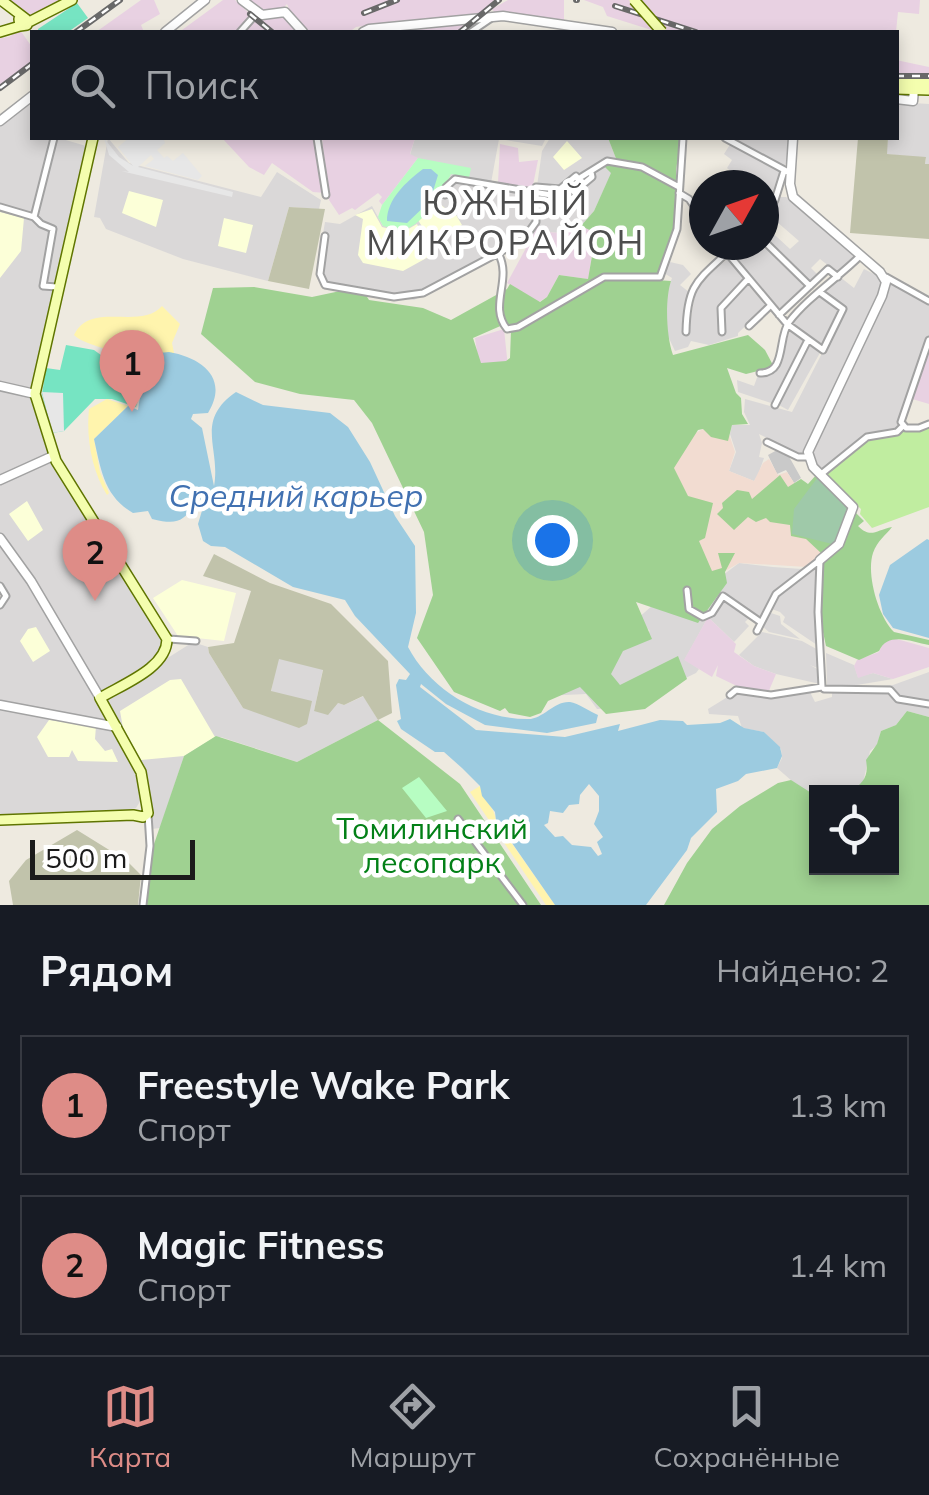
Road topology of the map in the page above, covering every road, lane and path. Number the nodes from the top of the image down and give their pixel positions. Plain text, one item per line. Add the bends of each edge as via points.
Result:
1 (1, 0) edge
2 (72, 0) edge
3 (206, 0) edge
4 (242, 0) edge
5 (631, 0) edge
6 (256, 12) junction
7 (492, 18) junction
8 (20, 23) edge
9 (168, 30) edge
10 (242, 30) edge
11 (301, 30) edge
12 (366, 30) edge
13 (473, 30) edge
14 (599, 30) edge
15 (657, 30) edge
16 (899, 84) edge
17 (899, 85) edge
18 (929, 87) edge
19 (914, 89) junction
20 (30, 98) edge
21 (899, 99) edge
22 (0, 122) edge
23 (53, 140) edge
24 (92, 140) edge
25 (317, 140) edge
26 (683, 140) edge
27 (728, 140) edge
28 (793, 140) edge
29 (787, 172) junction
30 (535, 190) junction
31 (679, 190) junction
32 (779, 190) edge
33 (326, 194) dead end
34 (444, 195) dead end
35 (689, 199) edge
36 (0, 208) edge
37 (34, 217) junction
38 (325, 236) dead end
39 (498, 254) junction
40 (779, 256) edge
41 (860, 256) junction
42 (721, 260) edge
43 (733, 260) edge
44 (883, 276) junction
45 (838, 277) junction
46 (748, 278) junction
47 (810, 286) junction
48 (57, 287) junction
49 (821, 292) junction
50 (929, 300) edge
51 (771, 306) junction
52 (779, 315) junction
53 (787, 324) junction
54 (750, 326) dead end
55 (686, 332) dead end
56 (722, 332) dead end
57 (808, 340) junction
58 (929, 340) edge
59 (760, 373) dead end
60 (0, 386) edge
61 (34, 394) junction
62 (774, 405) dead end
63 (902, 422) junction
64 (929, 424) edge
65 (767, 442) dead end
66 (54, 456) junction
67 (808, 457) junction
68 (820, 475) junction
69 (0, 480) edge
70 (0, 538) edge
71 (820, 560) junction
72 (0, 586) edge
73 (687, 590) dead end
74 (0, 605) edge
75 (759, 621) junction
76 (757, 631) dead end
77 (167, 639) junction
78 (196, 642) dead end
79 (825, 691) junction
80 (730, 695) dead end
81 (100, 698) junction
82 (929, 704) edge
83 (0, 705) edge
84 (109, 713) junction
85 (100, 722) junction
86 (117, 727) junction
87 (142, 812) junction
88 (458, 819) dead end
89 (0, 820) edge
90 (143, 905) edge
91 (523, 905) edge

1 - 8 main road
2 - 8 main road
3 - 9 street
4 - 6 street
5 - 15 main road, bridge
6 - 10 street
6 - 11 street via 285,12
7 - 12 street
7 - 13 street
7 - 14 street
16 - 18 main road
17 - 19 main road
18 - 19 main road
19 - 21 street via 912,101
20 - 22 street
23 - 37 street
24 - 48 main road
25 - 33 street
26 - 31 street
27 - 29 street
28 - 29 street
29 - 32 street
29 - 41 street via 794,198
30 - 31 street via 560,189 603,162 642,167
30 - 34 street via 455,180
30 - 39 street via 535,226
31 - 35 street
31 - 39 street via 674,243 660,277 604,277 512,329 498,313 505,268
36 - 37 street
37 - 48 street via 53,228 43,286
38 - 39 street via 323,284 399,297 424,293
40 - 47 street
41 - 44 street
41 - 45 street
42 - 55 street via 688,297
43 - 46 street
44 - 50 street
44 - 67 street via 882,296
45 - 47 street via 828,269
45 - 49 street
46 - 51 street
46 - 56 street via 721,308
47 - 52 street
48 - 61 main road
49 - 53 street
49 - 57 street via 843,310 822,350
51 - 52 street
51 - 54 street
52 - 53 street
53 - 57 street
53 - 59 street via 776,367
57 - 62 street
58 - 63 street
60 - 61 street
61 - 66 main road
63 - 64 street
63 - 68 street via 897,432 866,437
65 - 67 street
66 - 69 street
66 - 77 main road
67 - 68 street
68 - 71 street via 853,507 836,548
70 - 81 street
71 - 75 street via 776,594
71 - 79 street
72 - 74 street via 6,596
73 - 75 street via 690,608 703,618 723,596
75 - 76 street
77 - 78 street
77 - 81 main road via 159,662
79 - 80 street
79 - 82 street via 890,690 898,699
81 - 84 main road
83 - 85 street
84 - 85 street
84 - 86 main road
85 - 86 street
86 - 87 main road via 141,772
87 - 89 main road
87 - 90 street via 150,846
88 - 91 street

